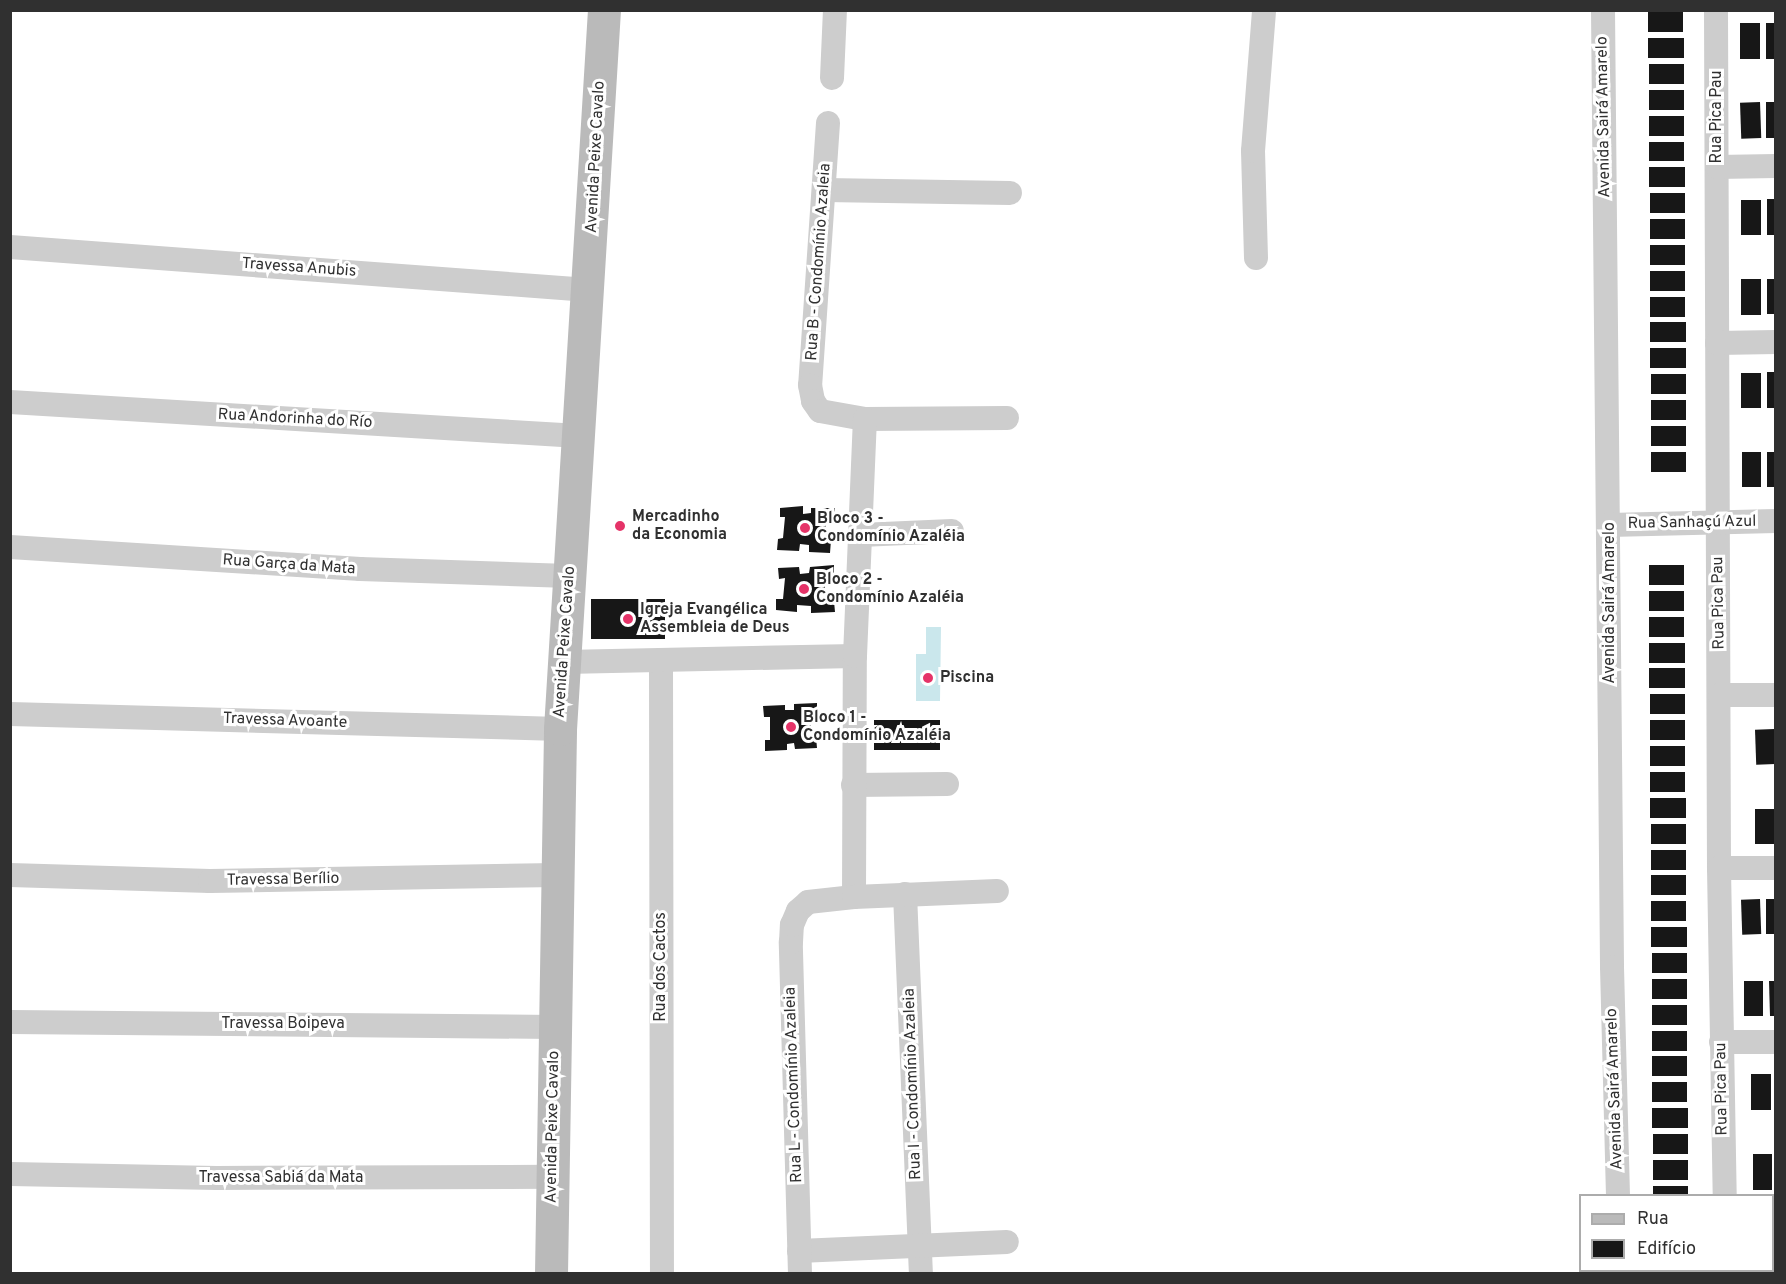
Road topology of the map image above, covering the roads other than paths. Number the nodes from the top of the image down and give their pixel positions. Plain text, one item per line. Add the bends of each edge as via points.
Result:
1 (604, 10) edge
2 (835, 10) edge
3 (1264, 10) edge
4 (1603, 10) edge
5 (1716, 10) edge
6 (832, 78) dead end
7 (828, 123) dead end
8 (1776, 166) edge
9 (1717, 167) junction
10 (825, 190) junction
11 (1010, 193) dead end
12 (10, 247) edge
13 (1256, 258) dead end
14 (588, 290) junction
15 (1776, 342) edge
16 (1716, 343) junction
17 (10, 402) edge
18 (1007, 418) dead end
19 (865, 420) junction
20 (579, 436) junction
21 (1776, 521) edge
22 (1718, 522) junction
23 (1609, 525) junction
24 (952, 531) dead end
25 (860, 535) junction
26 (10, 547) edge
27 (569, 576) junction
28 (855, 656) junction
29 (661, 660) junction
30 (564, 662) junction
31 (1720, 695) junction
32 (1776, 695) edge
33 (10, 714) edge
34 (560, 729) junction
35 (947, 784) dead end
36 (853, 785) junction
37 (1719, 868) junction
38 (1776, 868) edge
39 (10, 875) edge
40 (556, 875) junction
41 (997, 891) dead end
42 (905, 894) junction
43 (854, 897) junction
44 (10, 1022) edge
45 (555, 1027) junction
46 (1721, 1042) junction
47 (1776, 1042) edge
48 (10, 1174) edge
49 (551, 1178) junction
50 (1618, 1194) edge
51 (1725, 1194) edge
52 (1007, 1242) dead end
53 (920, 1246) junction
54 (800, 1262) edge
55 (550, 1274) edge
56 (662, 1274) edge
57 (921, 1274) edge

1 - 14 street, Avenida Peixe Cavalo
2 - 6 street
3 - 13 street via 1252,151
4 - 23 street, Avenida Sairá Amarelo
5 - 9 street, Rua Pica Pau
7 - 10 street, Rua B - Condomínio Azaleia
8 - 9 street
9 - 16 street, Rua Pica Pau
10 - 11 street
10 - 19 street, Rua B - Condomínio Azaleia via 810,385 819,411
12 - 14 street, Travessa Anubis
14 - 20 street, Avenida Peixe Cavalo
15 - 16 street
16 - 22 street, Rua Pica Pau
17 - 20 street, Rua Andorinha do Río
18 - 19 street
19 - 25 street
20 - 27 street, Avenida Peixe Cavalo
21 - 22 street, Rua Sanhaçú Azul
22 - 23 street, Rua Sanhaçú Azul
22 - 31 street, Rua Pica Pau
23 - 50 street, Avenida Sairá Amarelo
24 - 25 street
25 - 28 street
26 - 27 street, Rua Garça da Mata via 360,569
27 - 30 street, Avenida Peixe Cavalo
28 - 29 street
28 - 36 street
29 - 30 street
29 - 56 street, Rua dos Cactos
30 - 34 street, Avenida Peixe Cavalo
31 - 32 street
31 - 37 street, Rua Pica Pau
33 - 34 street, Travessa Avoante
34 - 40 street, Avenida Peixe Cavalo
35 - 36 street
36 - 43 street
37 - 38 street
37 - 46 street, Rua Pica Pau
39 - 40 street, Travessa Berílio via 210,881
40 - 45 street, Avenida Peixe Cavalo
41 - 42 street
42 - 43 street
42 - 53 street, Rua I - Condomínio Azaleia
43 - 54 street, Rua L - Condomínio Azaleia via 808,902 798,911 792,925
44 - 45 street, Travessa Boipeva
45 - 49 street, Avenida Peixe Cavalo
46 - 47 street
46 - 51 street, Rua Pica Pau
48 - 49 street, Travessa Sabiá da Mata
49 - 55 street, Avenida Peixe Cavalo
52 - 53 street
53 - 54 street
53 - 57 street, Rua I - Condomínio Azaleia

